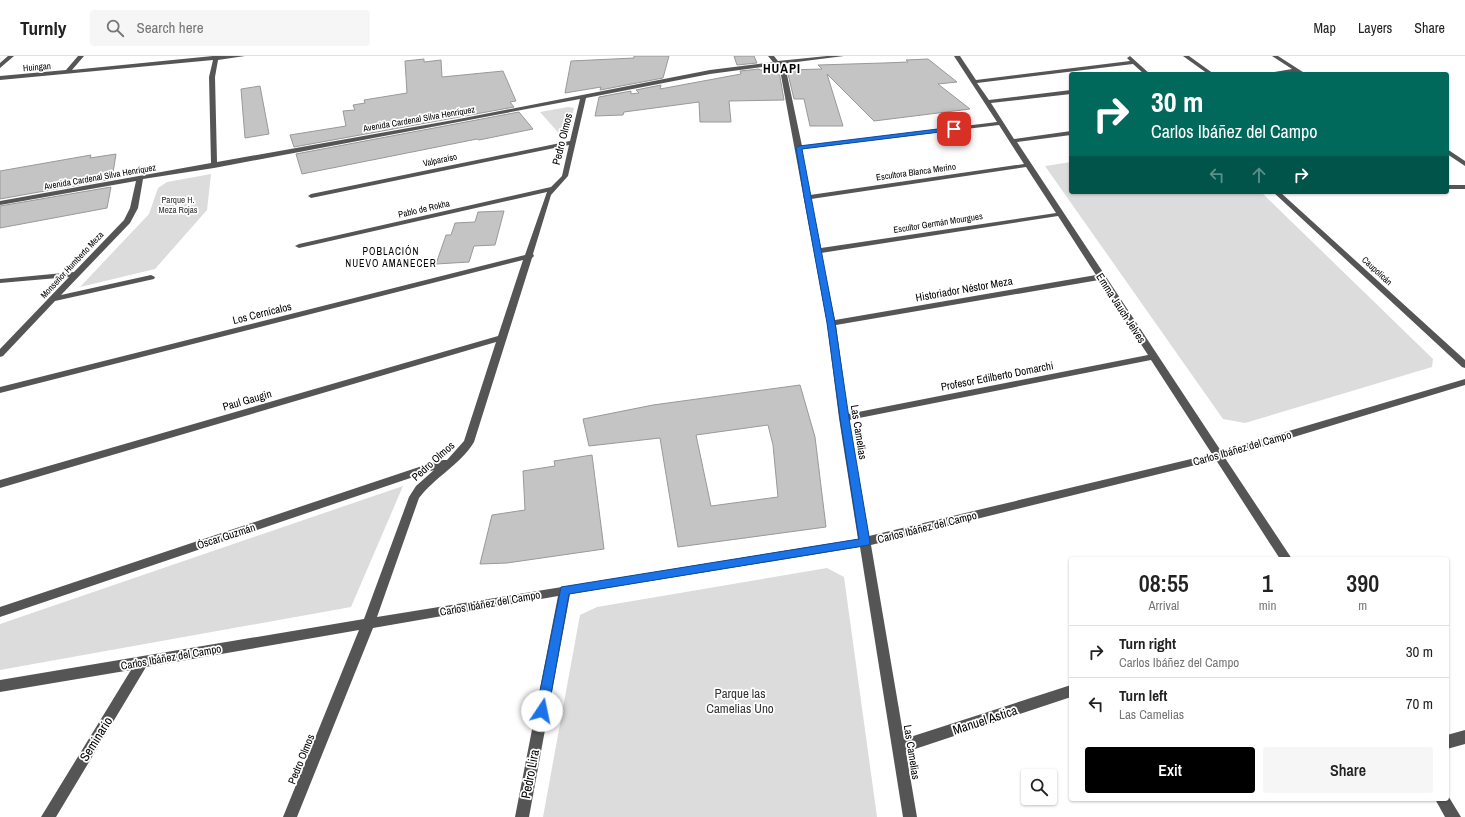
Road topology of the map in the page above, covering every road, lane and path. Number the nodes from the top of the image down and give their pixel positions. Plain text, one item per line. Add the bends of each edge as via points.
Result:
1 (11, 56) edge
2 (81, 56) edge
3 (151, 56) edge
4 (242, 56) edge
5 (841, 56) edge
6 (957, 56) edge
7 (1128, 56) edge
8 (1186, 56) edge
9 (1275, 56) edge
10 (215, 57) edge
11 (774, 59) edge
12 (1134, 62) junction
13 (145, 65) junction
14 (0, 66) edge
15 (1297, 70) junction
16 (68, 72) junction
17 (1145, 72) edge
18 (1208, 72) edge
19 (1282, 72) edge
20 (1300, 72) edge
21 (0, 78) edge
22 (974, 82) junction
23 (1069, 92) edge
24 (584, 98) junction
25 (987, 102) junction
26 (1000, 123) junction
27 (1069, 133) edge
28 (1012, 141) junction
29 (574, 142) junction
30 (799, 148) junction
31 (1449, 152) edge
32 (1465, 164) edge
33 (1028, 165) junction
34 (214, 166) junction
35 (140, 179) junction
36 (1449, 187) edge
37 (1465, 187) edge
38 (552, 189) junction
39 (1278, 194) edge
40 (311, 196) dead end
41 (807, 197) junction
42 (0, 203) edge
43 (1060, 214) junction
44 (299, 246) dead end
45 (818, 251) junction
46 (530, 256) junction
47 (77, 274) junction
48 (151, 277) dead end
49 (1101, 277) junction
50 (0, 281) edge
51 (54, 298) junction
52 (831, 323) junction
53 (502, 338) junction
54 (0, 354) edge
55 (1153, 357) junction
56 (1465, 365) edge
57 (1465, 382) edge
58 (0, 390) edge
59 (844, 418) junction
60 (1218, 456) junction
61 (452, 461) junction
62 (0, 484) edge
63 (865, 542) junction
64 (1285, 557) edge
65 (565, 590) junction
66 (0, 612) edge
67 (368, 624) junction
68 (143, 662) junction
69 (0, 686) edge
70 (1069, 692) edge
71 (1465, 737) edge
72 (1449, 741) edge
73 (899, 748) junction
74 (1443, 801) edge
75 (48, 817) edge
76 (290, 817) edge
77 (522, 817) edge
78 (910, 817) edge
79 (1454, 817) edge

1 - 14 street
2 - 16 street
3 - 13 street
4 - 10 street, Huingan
5 - 11 street, Avenida Cardenal Silva Henríquez
6 - 22 street, Emma Jauch Jelves
7 - 12 street
8 - 18 street
9 - 15 street
10 - 13 street, Huingan
10 - 34 street via 212,77
11 - 24 street, Avenida Cardenal Silva Henríquez
11 - 30 street, Las Camelias via 783,70
12 - 17 street
12 - 22 street
13 - 16 street, Huingan
15 - 19 street
15 - 20 street
16 - 21 street, Huingan
22 - 25 street, Emma Jauch Jelves
23 - 25 street
24 - 29 street, Pedro Olmos
24 - 34 street, Avenida Cardenal Silva Henríquez
25 - 26 street, Emma Jauch Jelves
26 - 28 street, Emma Jauch Jelves
26 - 30 street
27 - 28 street
28 - 33 street, Emma Jauch Jelves
29 - 38 street, Pedro Olmos via 565,176
29 - 40 street, Valparaíso
30 - 41 street, Las Camelias
31 - 32 street
33 - 41 street, Escultora Blanca Merino
33 - 43 street, Emma Jauch Jelves
34 - 35 street, Avenida Cardenal Silva Henríquez
35 - 42 street, Avenida Cardenal Silva Henríquez
35 - 47 street, Monseñor Humberto Meza via 132,214
36 - 37 street
38 - 44 street, Pablo de Rokha
38 - 46 street, Pedro Olmos
39 - 56 street, Caupolicán
41 - 45 street, Las Camelias
43 - 45 street, Escultor Germán Mourgues
43 - 49 street, Emma Jauch Jelves
45 - 52 street, Las Camelias
46 - 53 street, Pedro Olmos
46 - 58 street, Los Cernícalos
47 - 50 street
47 - 51 street, Monseñor Humberto Meza
48 - 51 street
49 - 52 street, Historiador Néstor Meza
49 - 55 street, Emma Jauch Jelves
51 - 54 street, Monseñor Humberto Meza
52 - 59 street, Las Camelias
53 - 61 street, Pedro Olmos via 469,442
53 - 62 street, Paul Gaugin
55 - 59 street, Profesor Edilberto Domarchi
55 - 60 street, Emma Jauch Jelves
57 - 60 street, Carlos Ibáñez del Campo
59 - 63 street, Las Camelias
60 - 63 street, Carlos Ibáñez del Campo
60 - 64 street, Emma Jauch Jelves
61 - 66 street, Óscar Guzmán
61 - 67 street, Pedro Olmos via 428,479 414,497
63 - 65 street, Carlos Ibáñez del Campo
63 - 73 street, Las Camelias
65 - 67 street, Carlos Ibáñez del Campo
65 - 77 street, Pedro Lira
67 - 68 street, Carlos Ibáñez del Campo
67 - 76 street, Pedro Olmos
68 - 69 street, Carlos Ibáñez del Campo
68 - 75 street, Seminario
70 - 73 street, Manuel Astica
71 - 72 street
73 - 78 street, Las Camelias
74 - 79 street

